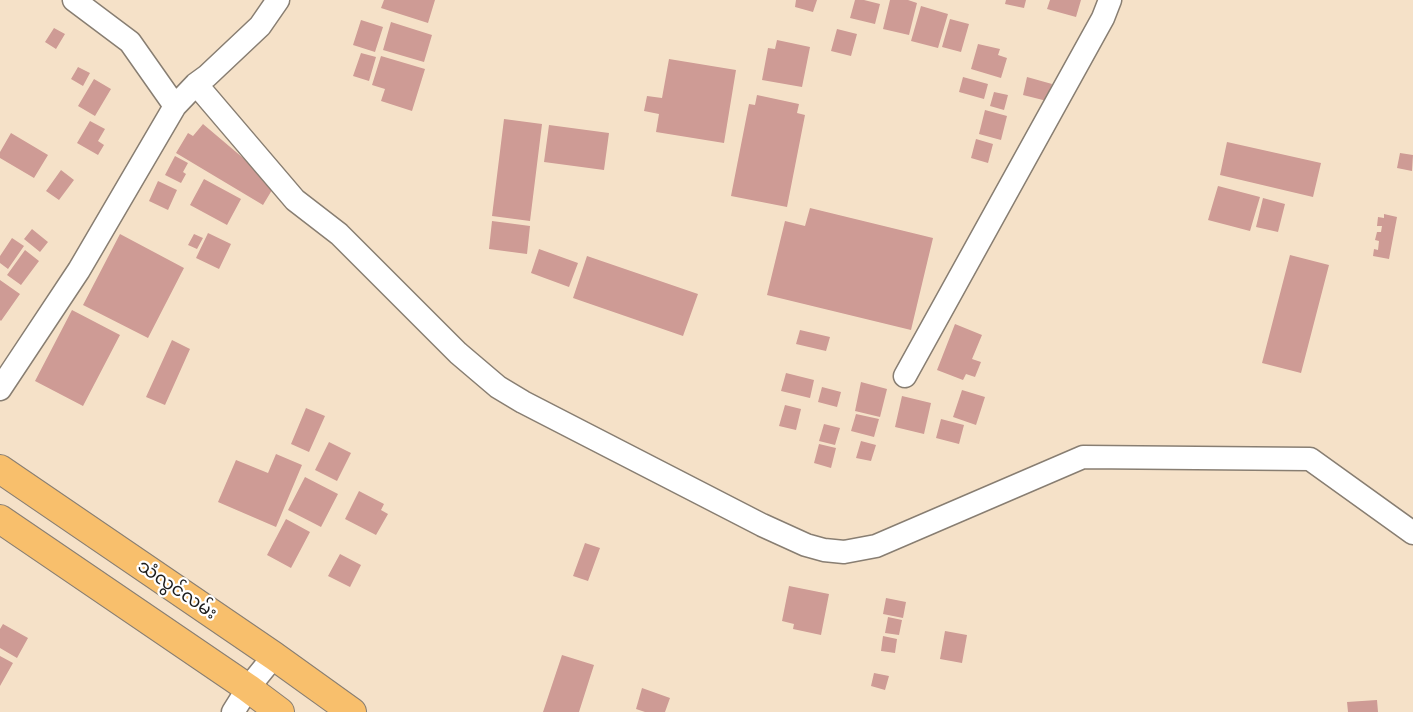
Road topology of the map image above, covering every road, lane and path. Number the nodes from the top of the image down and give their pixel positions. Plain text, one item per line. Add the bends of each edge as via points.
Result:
1 (74, 0) edge
2 (278, 0) edge
3 (1110, 0) edge
4 (196, 84) junction
5 (175, 106) junction
6 (905, 376) dead end
7 (0, 388) edge
8 (0, 469) edge
9 (0, 519) edge
10 (1413, 533) edge
11 (274, 656) junction
12 (248, 688) junction
13 (233, 712) edge
14 (280, 712) edge
15 (352, 712) edge

1 - 5 street via 130,42
2 - 4 street via 260,26
3 - 6 street
4 - 5 street
4 - 10 street via 295,200 339,234 458,353 498,387 753,521 806,545 844,552 876,546 1083,457 1310,459
5 - 7 street via 79,270
8 - 11 main road, သံလွင်လမ်း
9 - 12 main road
11 - 12 street
11 - 15 main road, သံလွင်လမ်း
12 - 13 street
12 - 14 main road

